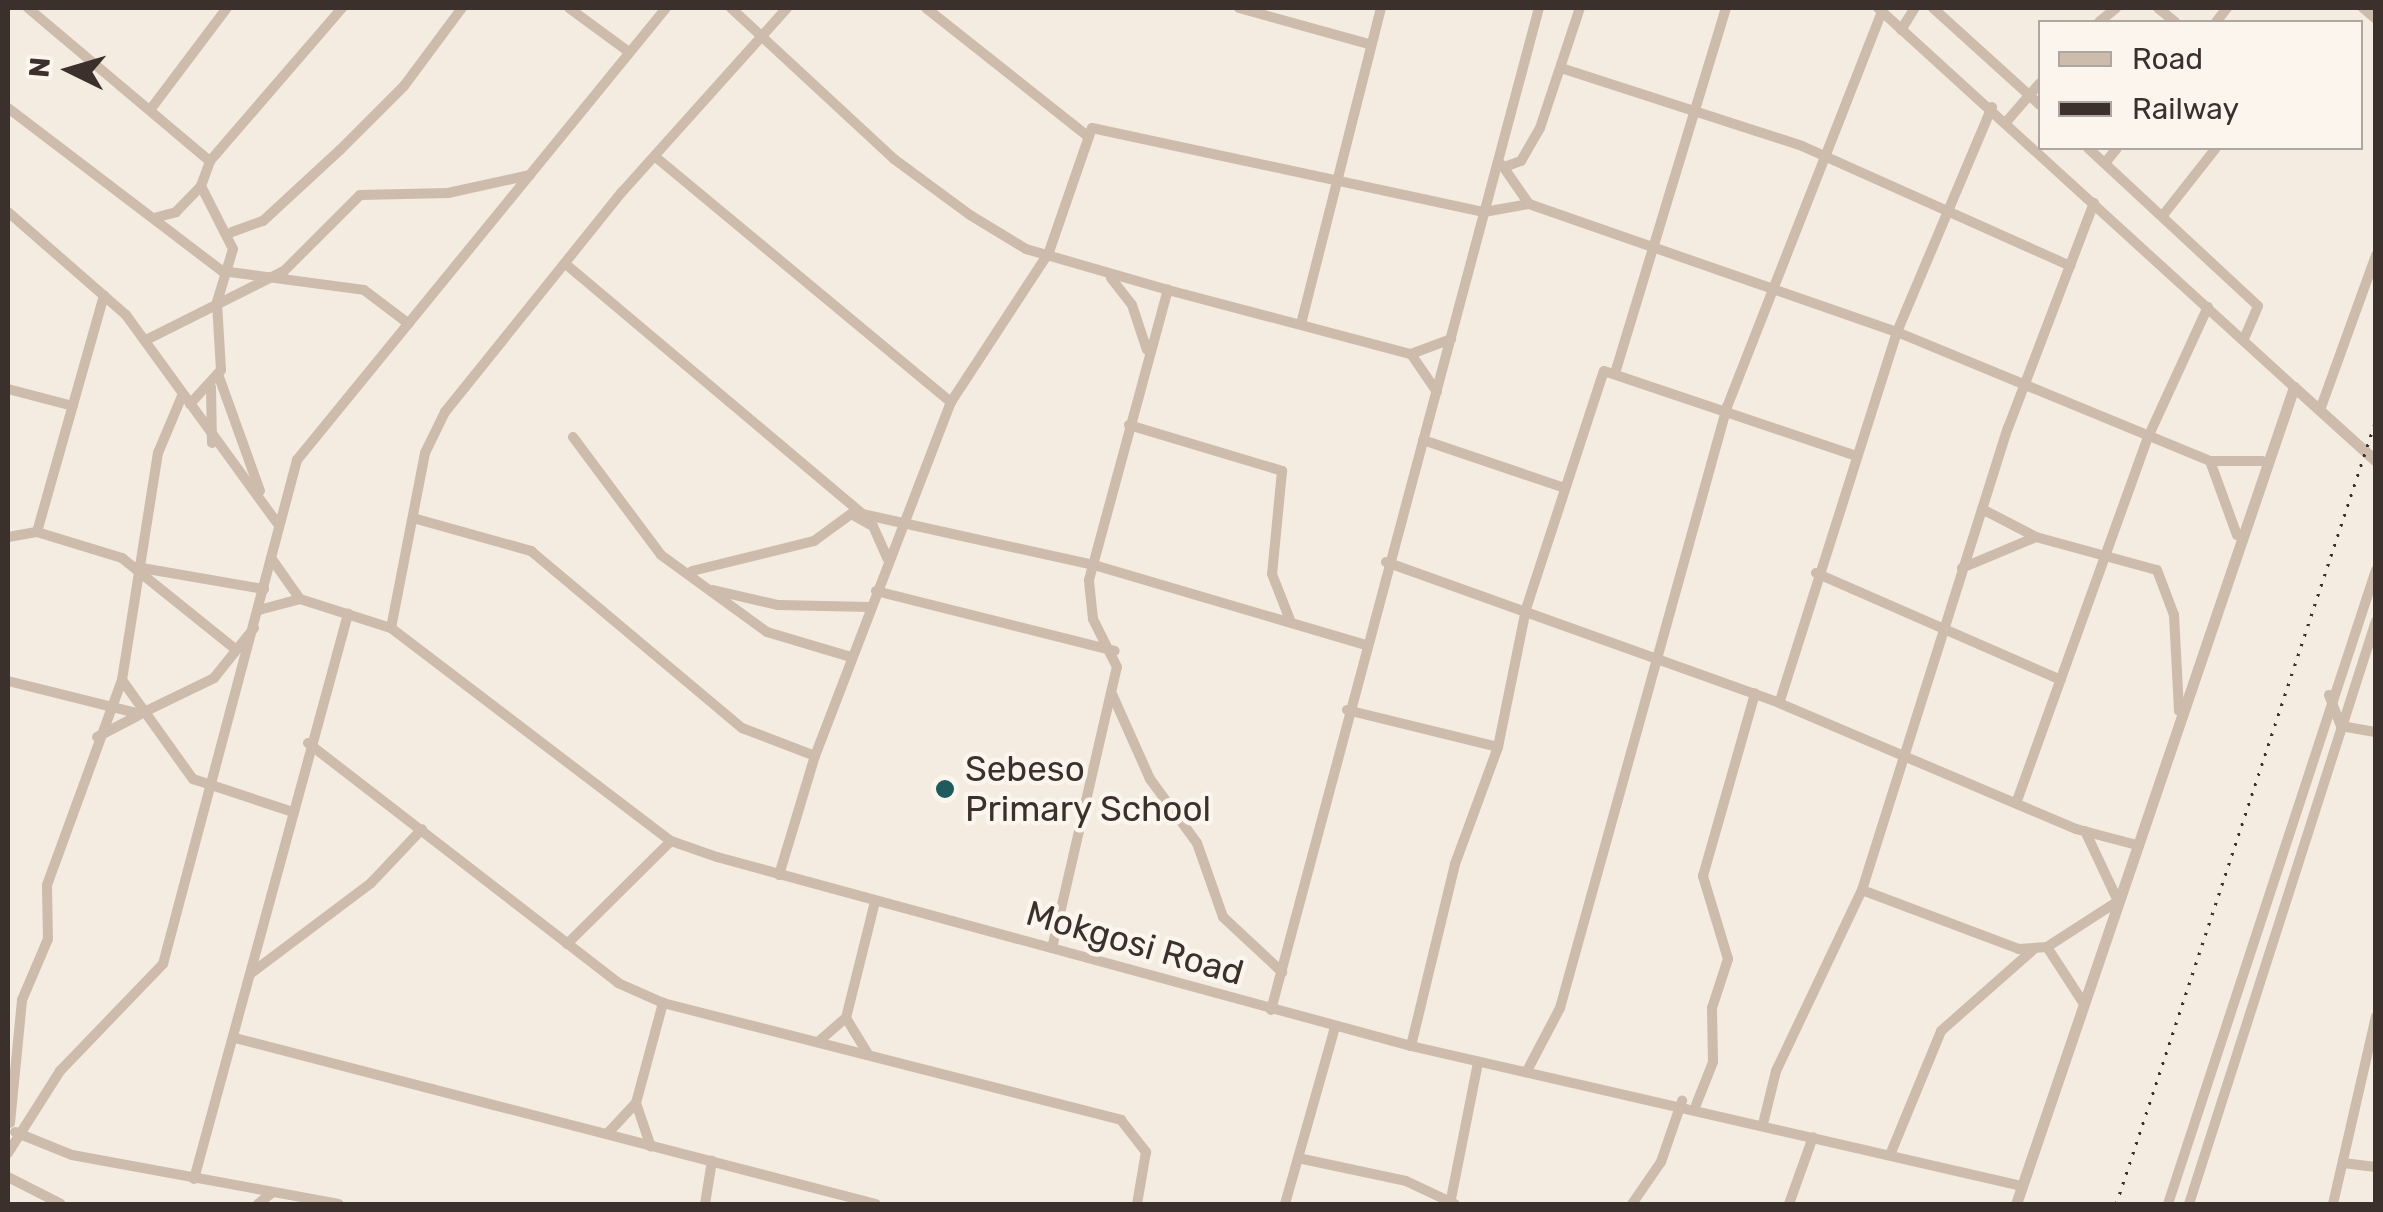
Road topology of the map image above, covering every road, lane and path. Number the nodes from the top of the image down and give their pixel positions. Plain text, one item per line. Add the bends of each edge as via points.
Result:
1 (28, 8) edge
2 (227, 8) edge
3 (342, 8) edge
4 (462, 8) edge
5 (569, 8) edge
6 (666, 8) edge
7 (731, 8) edge
8 (788, 8) edge
9 (926, 8) edge
10 (1238, 8) edge
11 (1381, 8) edge
12 (1539, 8) edge
13 (1580, 8) edge
14 (1726, 8) edge
15 (1915, 8) edge
16 (1933, 8) edge
17 (2363, 8) edge
18 (1880, 10) edge
19 (2376, 19) edge
20 (1901, 30) junction
21 (762, 38) junction
22 (1368, 44) junction
23 (629, 52) junction
24 (1561, 68) junction
25 (2038, 85) edge
26 (2030, 95) junction
27 (2038, 103) edge
28 (1992, 107) junction
29 (8, 108) edge
30 (150, 110) junction
31 (1690, 114) junction
32 (2007, 121) junction
33 (1086, 135) junction
34 (2090, 150) edge
35 (2115, 150) edge
36 (2214, 150) edge
37 (1824, 155) junction
38 (658, 159) junction
39 (210, 162) junction
40 (2105, 162) junction
41 (1503, 165) junction
42 (530, 175) junction
43 (1332, 178) junction
44 (202, 186) junction
45 (2094, 203) junction
46 (1529, 204) junction
47 (1946, 211) junction
48 (8, 212) edge
49 (1484, 212) junction
50 (2164, 214) junction
51 (154, 218) junction
52 (232, 232) junction
53 (1653, 240) junction
54 (1050, 252) junction
55 (2376, 255) edge
56 (568, 266) junction
57 (2070, 266) junction
58 (222, 271) junction
59 (1108, 274) junction
60 (268, 278) junction
61 (1780, 289) junction
62 (1168, 290) junction
63 (104, 294) junction
64 (217, 302) junction
65 (2208, 307) junction
66 (409, 324) junction
67 (1300, 324) junction
68 (1897, 332) junction
69 (1451, 338) junction
70 (2244, 338) junction
71 (146, 340) junction
72 (1147, 352) junction
73 (1412, 354) junction
74 (1616, 370) junction
75 (215, 382) junction
76 (2024, 382) junction
77 (2294, 387) junction
78 (8, 388) edge
79 (1437, 392) junction
80 (186, 400) junction
81 (951, 402) junction
82 (72, 406) junction
83 (1727, 407) junction
84 (2320, 410) junction
85 (1129, 425) junction
86 (2149, 434) junction
87 (572, 438) dead end
88 (1423, 440) junction
89 (212, 444) junction
90 (1854, 455) junction
91 (2210, 461) junction
92 (2262, 461) junction
93 (2376, 461) edge
94 (1562, 487) junction
95 (260, 492) junction
96 (1982, 508) junction
97 (862, 514) junction
98 (413, 518) junction
99 (904, 518) junction
100 (278, 523) junction
101 (38, 532) junction
102 (2237, 535) junction
103 (8, 536) edge
104 (2036, 537) junction
105 (271, 557) junction
106 (888, 560) junction
107 (2103, 560) junction
108 (1386, 562) junction
109 (1094, 565) junction
110 (136, 567) junction
111 (1962, 568) junction
112 (2376, 570) edge
113 (690, 571) junction
114 (1816, 573) junction
115 (264, 589) junction
116 (712, 589) junction
117 (876, 592) junction
118 (300, 598) junction
119 (870, 608) junction
120 (1526, 609) junction
121 (259, 610) junction
122 (348, 614) junction
123 (1290, 620) junction
124 (2376, 620) edge
125 (255, 626) junction
126 (1942, 626) junction
127 (391, 628) junction
128 (1365, 644) junction
129 (235, 650) junction
130 (1116, 651) junction
131 (1656, 654) junction
132 (851, 657) junction
133 (122, 680) junction
134 (2060, 680) junction
135 (8, 682) edge
136 (1755, 693) junction
137 (1112, 694) junction
138 (2329, 696) junction
139 (1778, 702) junction
140 (110, 707) junction
141 (1347, 710) junction
142 (2180, 712) junction
143 (140, 714) junction
144 (2342, 726) junction
145 (2376, 732) edge
146 (97, 738) junction
147 (308, 743) junction
148 (1498, 747) junction
149 (1902, 754) junction
150 (815, 756) junction
151 (211, 792) junction
152 (2018, 798) junction
153 (290, 811) junction
154 (422, 829) junction
155 (2085, 832) junction
156 (671, 841) junction
157 (2137, 845) junction
158 (779, 875) junction
159 (1862, 890) junction
160 (2118, 901) junction
161 (875, 902) junction
162 (567, 944) junction
163 (1052, 948) junction
164 (2041, 948) junction
165 (1282, 972) junction
166 (249, 974) junction
167 (662, 1002) junction
168 (2084, 1004) junction
169 (1271, 1010) junction
170 (846, 1018) junction
171 (2376, 1018) edge
172 (1335, 1026) junction
173 (234, 1038) junction
174 (818, 1042) junction
175 (1410, 1046) junction
176 (868, 1054) junction
177 (1478, 1062) junction
178 (1528, 1069) junction
179 (1682, 1101) junction
180 (636, 1103) junction
181 (1696, 1104) junction
182 (9, 1121) edge
183 (1763, 1124) junction
184 (608, 1133) junction
185 (16, 1134) junction
186 (1813, 1137) junction
187 (651, 1147) junction
188 (8, 1152) edge
189 (1890, 1155) junction
190 (1298, 1158) junction
191 (712, 1161) junction
192 (2344, 1163) junction
193 (2376, 1167) edge
194 (8, 1177) edge
195 (194, 1179) junction
196 (2022, 1186) junction
197 (274, 1198) edge
198 (62, 1204) edge
199 (258, 1204) edge
200 (339, 1204) edge
201 (705, 1204) edge
202 (876, 1204) edge
203 (1137, 1204) edge
204 (1286, 1204) edge
205 (1451, 1204) edge
206 (1632, 1204) edge
207 (1789, 1204) edge
208 (2016, 1204) edge
209 (2168, 1204) edge
210 (2190, 1204) edge
211 (2334, 1204) edge

1 - 30 street
2 - 30 street
3 - 39 street
4 - 52 street via 404,86 340,150 264,221
5 - 23 street
6 - 23 street
7 - 21 street
8 - 21 street
9 - 33 street
10 - 22 street
11 - 22 street
12 - 41 street
13 - 24 street
14 - 31 street
15 - 20 street
16 - 26 street
17 - 19 street
18 - 20 street
18 - 37 street
20 - 28 street
21 - 38 street
21 - 54 street via 934,190 1018,246
22 - 43 street
23 - 42 street
24 - 31 street
24 - 41 street via 1527,154
25 - 26 street
26 - 27 street
26 - 32 street
28 - 32 street
28 - 47 street
29 - 51 street
30 - 39 street
31 - 37 street
31 - 53 street
32 - 45 street
33 - 43 street via 1092,128
33 - 54 street
34 - 40 street
35 - 40 street
36 - 50 street
37 - 47 street
37 - 61 street
38 - 56 street
38 - 81 street
39 - 44 street
40 - 50 street
41 - 46 street
41 - 49 street
42 - 60 street via 448,193 360,194
42 - 66 street
43 - 49 street
43 - 67 street
44 - 51 street via 176,212
44 - 52 street
45 - 57 street
45 - 65 street
46 - 49 street
46 - 53 street
47 - 57 street
47 - 68 street
48 - 63 street
49 - 69 street
50 - 70 street via 2258,306
51 - 58 street
52 - 58 street
53 - 61 street
53 - 74 street
54 - 59 street
54 - 81 street
55 - 84 street
56 - 97 street
56 - 98 street via 445,412 425,453
57 - 76 street
58 - 60 street
58 - 64 street
59 - 62 street
59 - 72 street via 1132,305
60 - 64 street
60 - 66 street via 374,293
61 - 68 street
61 - 83 street
62 - 67 street
62 - 72 street
63 - 71 street
63 - 82 street
64 - 71 street
64 - 75 street
65 - 70 street
65 - 86 street
66 - 100 street via 297,460
67 - 73 street
68 - 76 street
68 - 90 street
69 - 73 street
69 - 79 street
70 - 77 street
71 - 80 street
72 - 85 street
73 - 79 street
74 - 83 street
74 - 94 street via 1598,380
75 - 80 street
75 - 89 street
75 - 95 street
76 - 86 street
76 - 96 street
77 - 84 street
77 - 92 street
78 - 82 street
79 - 88 street
80 - 89 street
80 - 110 street via 163,431
81 - 99 street
82 - 101 street
83 - 90 street
83 - 131 street
84 - 93 street
85 - 109 street
85 - 123 street via 1282,471 1272,574
86 - 91 street
86 - 107 street
87 - 113 street via 640,535
88 - 94 street
88 - 108 street
89 - 95 street
90 - 114 street
91 - 92 street
91 - 102 street
92 - 102 street
94 - 120 street
95 - 100 street
96 - 104 street
96 - 111 street
97 - 99 street
97 - 106 street
97 - 113 street via 841,515 814,541
98 - 127 street
98 - 150 street via 531,550 742,728
99 - 106 street
99 - 109 street
100 - 105 street
101 - 103 street
101 - 110 street
102 - 142 street
104 - 107 street
104 - 111 street
105 - 115 street
105 - 118 street
106 - 117 street
107 - 134 street
107 - 142 street via 2143,564 2164,579
108 - 120 street
108 - 128 street
109 - 123 street
109 - 130 street via 1088,601
110 - 115 street
110 - 129 street
110 - 133 street
111 - 126 street
112 - 138 street
113 - 116 street
114 - 126 street
114 - 139 street
115 - 121 street
116 - 119 street via 778,605
116 - 132 street via 767,632
117 - 119 street
117 - 130 street
118 - 121 street
118 - 122 street, Mokgosi Road
119 - 132 street
120 - 131 street
120 - 148 street
121 - 125 street
122 - 127 street, Mokgosi Road
122 - 147 street
123 - 128 street
124 - 144 street
125 - 129 street
125 - 151 street
126 - 134 street
126 - 149 street
127 - 156 street, Mokgosi Road
128 - 141 street
129 - 143 street via 186,700
130 - 137 street
131 - 136 street
131 - 178 street via 1556,1023
132 - 150 street
133 - 140 street
133 - 143 street
134 - 152 street
135 - 140 street
136 - 139 street
136 - 181 street via 1703,876 1728,959 1712,1008 1713,1062
137 - 163 street
137 - 165 street via 1150,779 1197,843 1224,917
138 - 144 street
138 - 209 street
139 - 149 street
140 - 143 street
140 - 146 street
141 - 148 street
141 - 165 street
142 - 157 street
143 - 146 street
143 - 151 street
144 - 145 street
144 - 210 street
146 - 182 street via 48,885 48,939 22,1000
147 - 153 street
147 - 154 street
148 - 175 street via 1455,864
149 - 152 street
149 - 159 street
150 - 158 street
151 - 153 street
151 - 185 street via 152,984 60,1071
152 - 155 street
153 - 166 street
154 - 162 street
154 - 166 street via 370,883
155 - 157 street
155 - 160 street
156 - 158 street, Mokgosi Road
156 - 162 street
157 - 160 street
158 - 161 street, Mokgosi Road
159 - 164 street
159 - 183 street via 1776,1071
160 - 164 street
160 - 168 street
161 - 163 street, Mokgosi Road
161 - 170 street
162 - 167 street
163 - 169 street, Mokgosi Road
164 - 168 street
164 - 189 street via 1941,1031
165 - 169 street
166 - 173 street
167 - 174 street
167 - 180 street
168 - 196 street
169 - 172 street, Mokgosi Road
170 - 174 street
170 - 176 street
171 - 192 street
172 - 175 street, Mokgosi Road
172 - 190 street
173 - 184 street
173 - 195 street
174 - 176 street
175 - 177 street, Mokgosi Road
176 - 203 street via 1121,1120 1146,1152
177 - 178 street, Mokgosi Road
177 - 205 street
178 - 179 street, Mokgosi Road
179 - 181 street, Mokgosi Road
179 - 206 street via 1660,1162
180 - 184 street
180 - 187 street
181 - 183 street, Mokgosi Road
182 - 185 street
183 - 186 street, Mokgosi Road
184 - 187 street
185 - 188 street
185 - 195 street via 49,1150
186 - 189 street, Mokgosi Road
186 - 207 street
187 - 191 street
189 - 196 street, Mokgosi Road
190 - 204 street
190 - 205 street via 1406,1181
191 - 201 street
191 - 202 street
192 - 193 street
192 - 211 street
194 - 198 street
195 - 197 street
196 - 208 street
197 - 199 street
197 - 200 street

